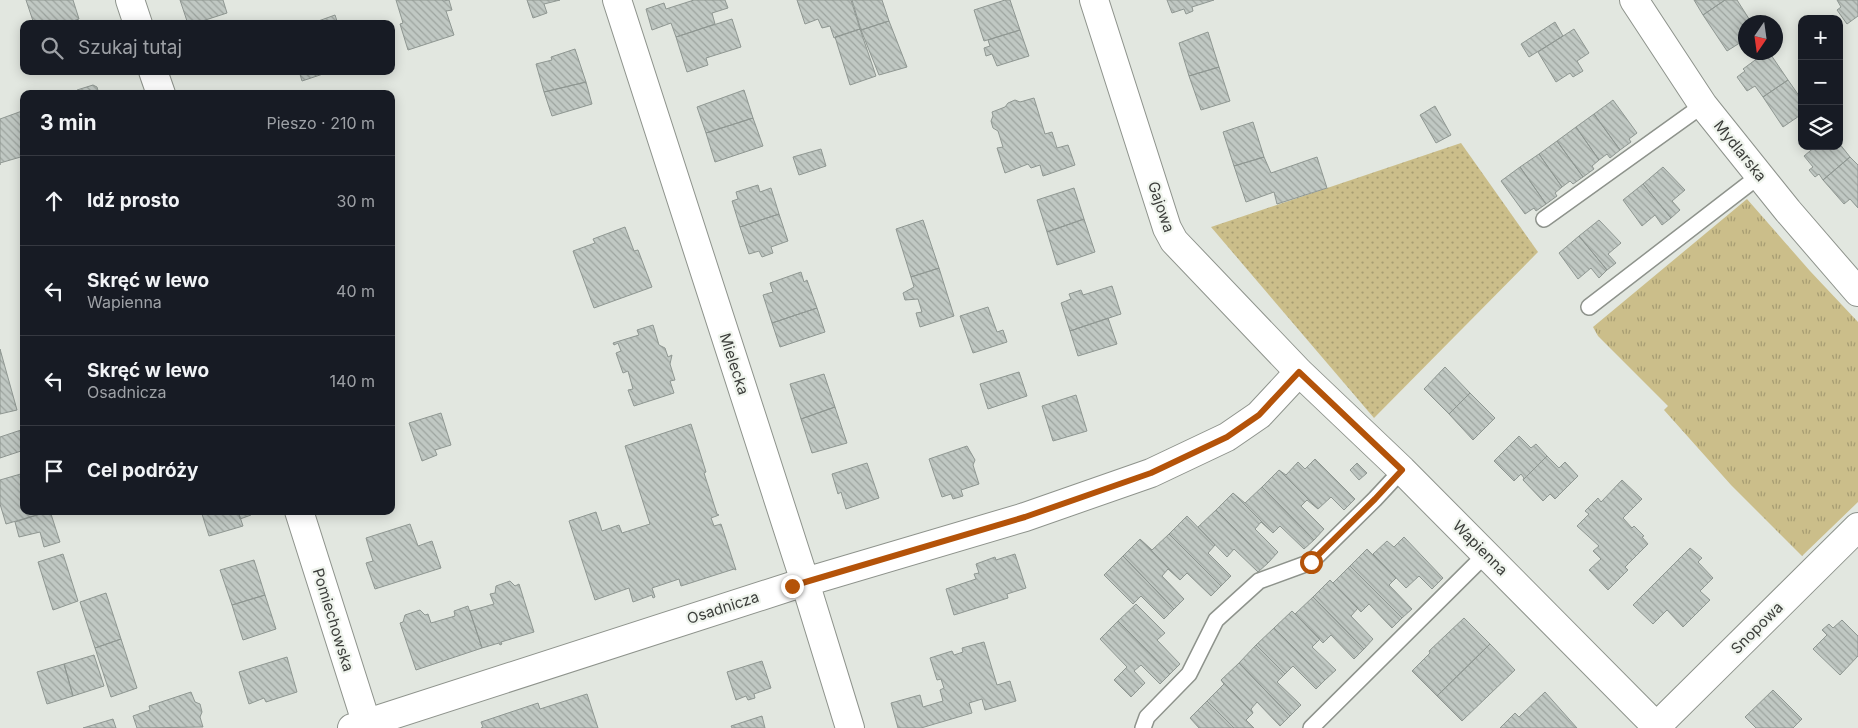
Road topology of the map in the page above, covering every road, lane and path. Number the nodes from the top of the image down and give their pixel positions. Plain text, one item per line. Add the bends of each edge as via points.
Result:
1 (130, 0) edge
2 (617, 0) edge
3 (1094, 0) edge
4 (1634, 0) edge
5 (137, 20) edge
6 (155, 75) edge
7 (160, 90) edge
8 (1702, 105) junction
9 (1759, 176) junction
10 (1544, 219) dead end
11 (1858, 292) edge
12 (1589, 307) dead end
13 (1299, 372) junction
14 (1402, 470) junction
15 (300, 515) edge
16 (1858, 527) edge
17 (1486, 554) junction
18 (805, 582) junction
19 (362, 726) edge
20 (850, 728) edge
21 (1143, 728) edge
22 (1312, 728) edge
23 (1656, 728) edge

1 - 5 street
2 - 18 street, Mielecka
3 - 13 street, Gajowa via 1167,228 1174,241
4 - 8 street, Mydlarska
6 - 7 street
8 - 9 street, Mydlarska
8 - 10 lane
9 - 11 street, Mydlarska
9 - 12 lane
13 - 14 street, Wapienna
13 - 18 street, Osadnicza via 1259,415 1227,437 1151,473 1025,517
14 - 17 street, Wapienna
14 - 21 lane via 1311,562 1259,581 1216,620 1189,674 1147,717
15 - 19 street, Pomiechowska
16 - 23 street, Snopowa
17 - 22 lane
17 - 23 street, Wapienna
18 - 19 street, Osadnicza
18 - 20 street, Mielecka

